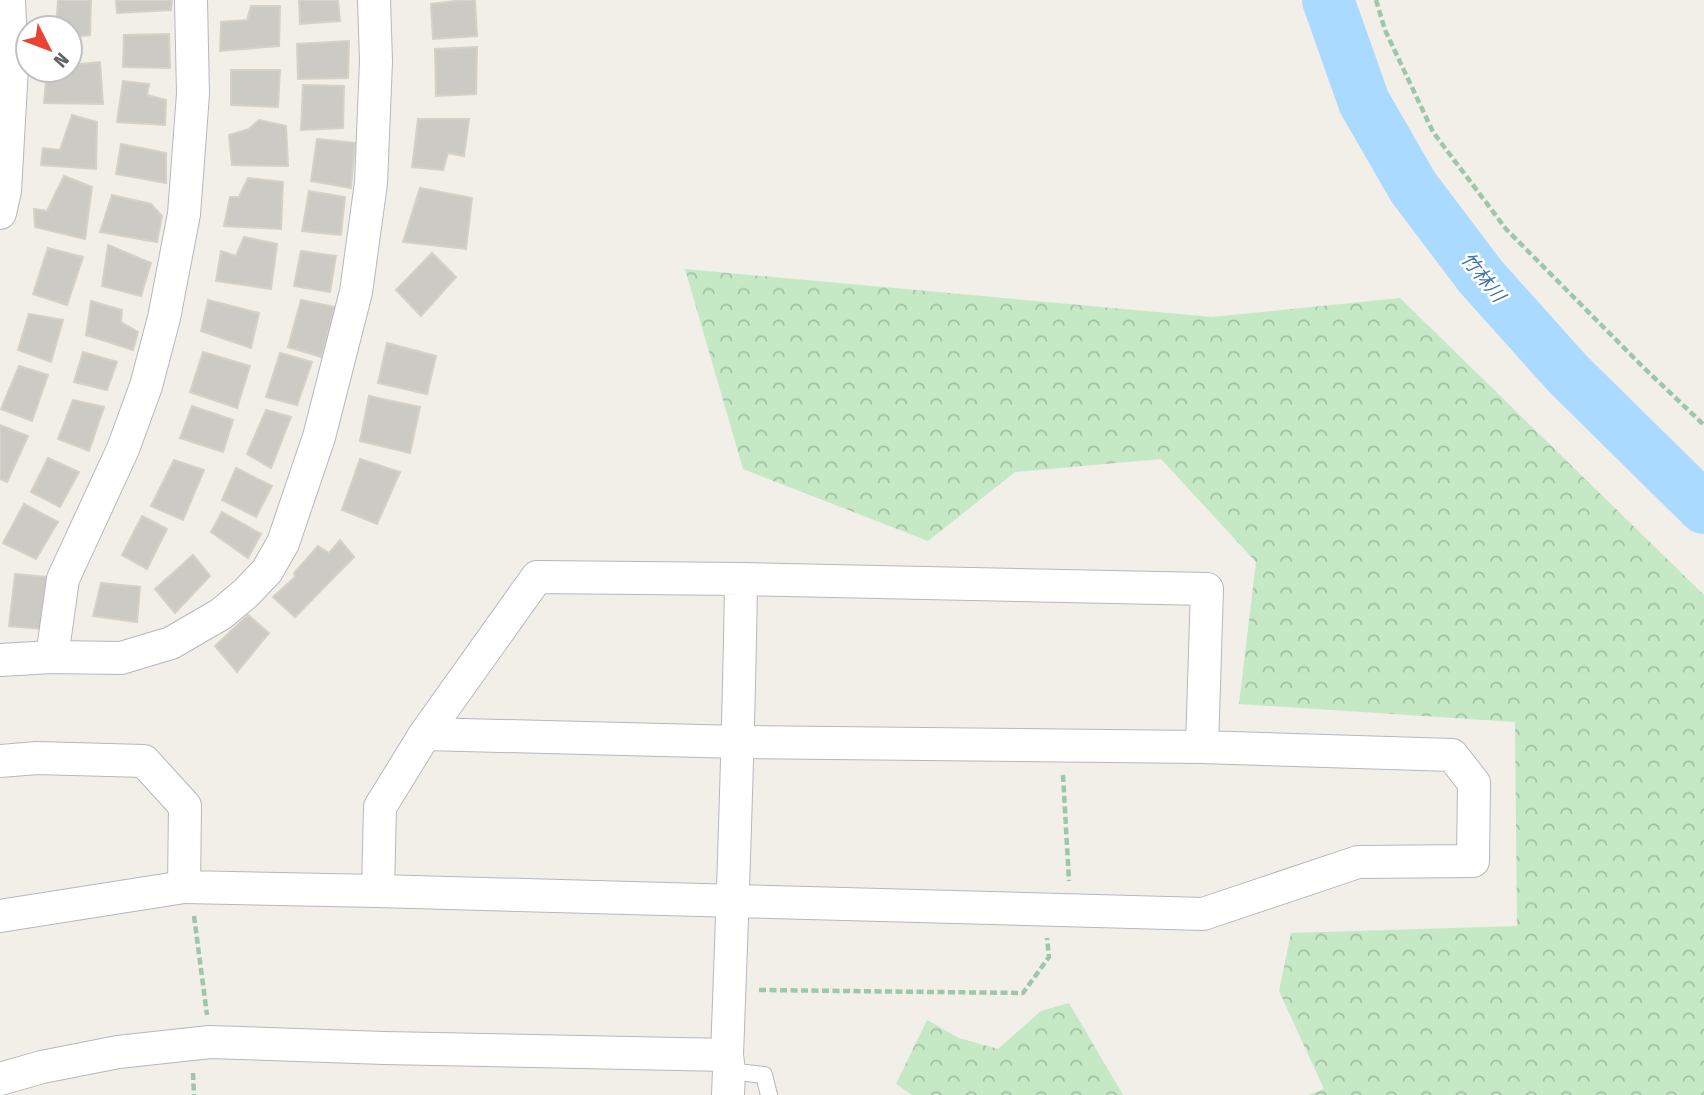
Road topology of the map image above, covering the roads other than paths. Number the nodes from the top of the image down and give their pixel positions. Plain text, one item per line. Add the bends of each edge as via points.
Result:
1 (9, 0) edge
2 (191, 0) edge
3 (374, 0) edge
4 (0, 213) edge
5 (741, 579) junction
6 (52, 657) junction
7 (0, 660) edge
8 (425, 734) junction
9 (738, 742) junction
10 (1202, 747) junction
11 (0, 761) edge
12 (188, 887) junction
13 (378, 891) junction
14 (732, 902) junction
15 (0, 916) edge
16 (728, 1073) edge
17 (0, 1079) edge
18 (769, 1095) edge

1 - 4 street via 12,67
2 - 6 street via 193,94 184,214 164,318 146,387 63,579
3 - 6 street via 370,183 356,292 319,437 283,543 267,571 246,593 221,614 171,643 121,658
5 - 8 street via 537,578
5 - 9 street
5 - 10 street via 1207,589
6 - 7 street
8 - 9 street
8 - 13 street via 380,807
9 - 10 street
9 - 14 street
10 - 14 street via 1452,755 1474,783 1473,861 1358,862 1203,914
11 - 12 street via 144,761 185,806
12 - 13 street
12 - 15 street
13 - 14 street
14 - 16 street
16 - 17 street via 398,1048 210,1042 118,1052
16 - 18 lane via 764,1075

